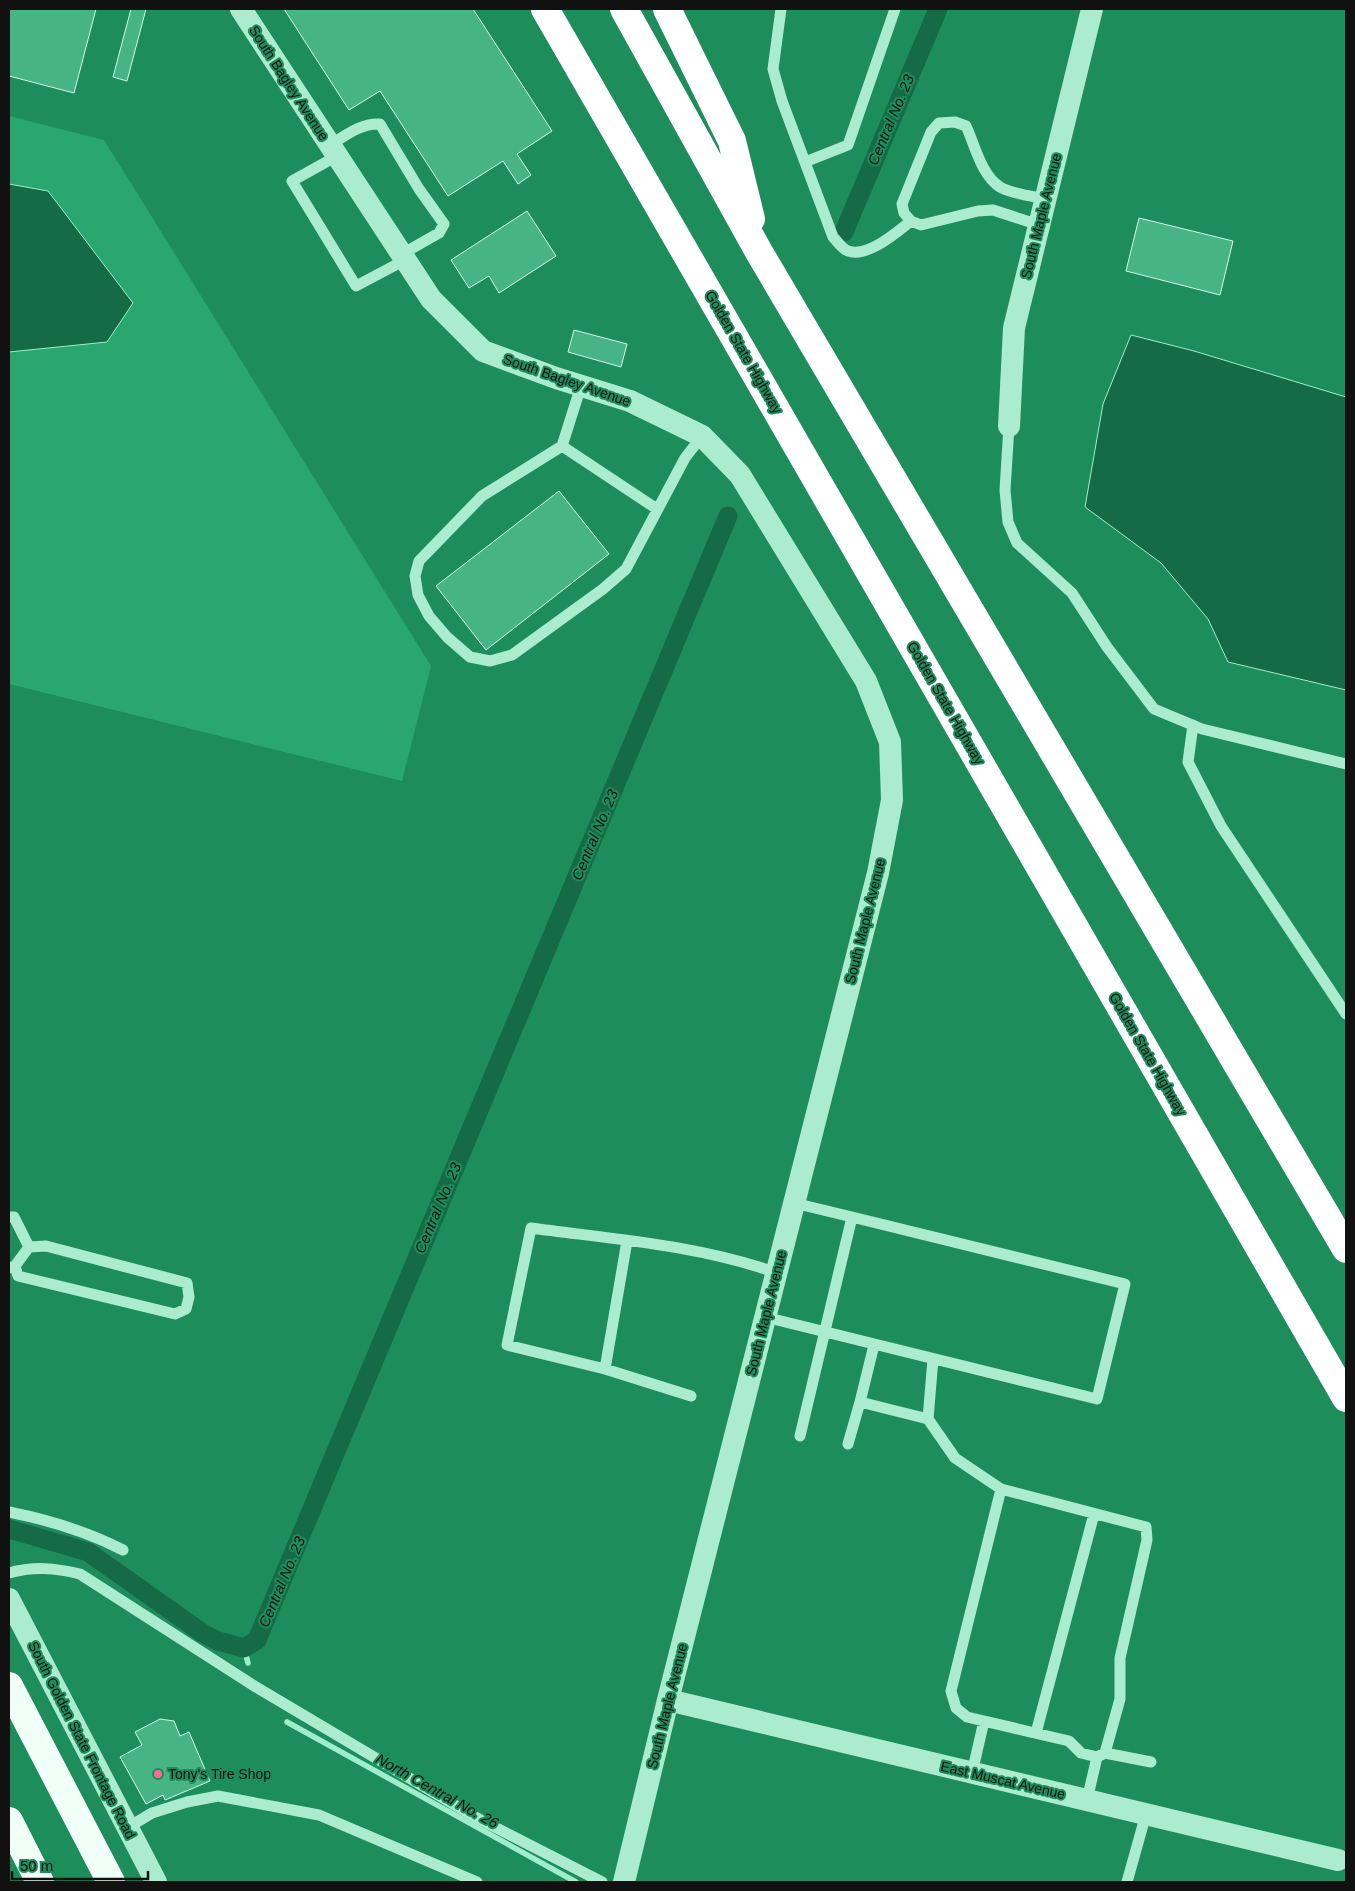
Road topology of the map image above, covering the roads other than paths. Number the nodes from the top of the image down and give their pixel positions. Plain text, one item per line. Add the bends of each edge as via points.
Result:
1 (241, 9) edge
2 (535, 9) edge
3 (545, 9) edge
4 (624, 9) edge
5 (667, 9) edge
6 (781, 9) edge
7 (895, 9) edge
8 (1092, 9) edge
9 (582, 73) junction
10 (333, 150) junction
11 (805, 162) junction
12 (1046, 199) junction
13 (911, 221) junction
14 (1039, 224) junction
15 (759, 252) junction
16 (403, 257) junction
17 (581, 386) junction
18 (1009, 426) joint
19 (702, 436) junction
20 (562, 446) junction
21 (657, 509) junction
22 (1193, 725) junction
23 (890, 742) joint
24 (1346, 764) edge
25 (1346, 1014) edge
26 (794, 1203) junction
27 (852, 1217) junction
28 (9, 1218) edge
29 (628, 1241) junction
30 (28, 1247) junction
31 (1346, 1249) edge
32 (12, 1267) edge
33 (777, 1273) junction
34 (765, 1317) junction
35 (825, 1332) junction
36 (874, 1345) junction
37 (933, 1359) junction
38 (605, 1369) junction
39 (691, 1396) dead end
40 (1346, 1398) edge
41 (860, 1402) junction
42 (928, 1419) junction
43 (800, 1436) dead end
44 (848, 1444) dead end
45 (1001, 1489) junction
46 (9, 1512) edge
47 (1094, 1514) junction
48 (123, 1550) dead end
49 (9, 1573) edge
50 (9, 1599) edge
51 (9, 1686) edge
52 (668, 1700) junction
53 (984, 1721) junction
54 (1036, 1733) junction
55 (1101, 1755) junction
56 (1151, 1762) dead end
57 (972, 1773) junction
58 (1087, 1800) junction
59 (1146, 1814) junction
60 (9, 1821) edge
61 (127, 1828) junction
62 (1343, 1859) edge
63 (40, 1882) edge
64 (111, 1882) edge
65 (156, 1882) edge
66 (477, 1882) edge
67 (602, 1882) edge
68 (624, 1882) edge
69 (1126, 1882) edge

1 - 10 street, South Bagley Avenue
2 - 9 highway
3 - 9 highway, Golden State Highway
4 - 15 highway
5 - 15 highway via 732,141
6 - 11 lane via 773,69
7 - 11 lane via 848,145
8 - 12 street, South Maple Avenue
9 - 40 highway, Golden State Highway
10 - 16 street, South Bagley Avenue
10 - 16 lane via 357,128 380,124 419,190 444,224 439,233
10 - 16 lane via 292,181 356,286
11 - 13 lane via 833,237 846,250 854,252 880,245
12 - 13 lane via 1001,188 979,158 966,126 939,122 931,132 902,204
12 - 14 street, South Maple Avenue
13 - 14 lane via 921,225 993,210
14 - 18 street, South Maple Avenue via 1014,328
15 - 31 highway
16 - 17 street, South Bagley Avenue via 431,299 483,351
17 - 19 street, South Bagley Avenue via 630,400
17 - 20 lane
18 - 22 lane via 1006,498 1008,522 1017,543 1072,593 1106,647 1154,709
19 - 21 lane via 685,458
19 - 23 street, South Bagley Avenue via 740,475 866,681
20 - 21 lane
20 - 21 lane via 482,496 419,561 415,576 418,595 429,616 470,657 490,661 512,655 603,589 626,569
22 - 24 lane
22 - 25 lane via 1188,762 1222,826
23 - 26 street, South Maple Avenue via 892,800 878,873
26 - 27 lane
26 - 33 street, South Maple Avenue
27 - 35 lane
27 - 37 lane via 1125,1284 1097,1399
28 - 30 lane via 14,1217
29 - 33 lane via 679,1248
29 - 38 lane
29 - 38 lane via 530,1228 507,1345
30 - 32 lane
30 - 32 lane via 46,1246 186,1283 190,1297 186,1308 175,1314 18,1276
33 - 34 street, South Maple Avenue
34 - 35 lane
34 - 52 street, South Maple Avenue
35 - 36 lane
35 - 43 lane
36 - 37 lane
36 - 41 lane
37 - 42 lane
38 - 39 lane
41 - 42 lane
41 - 44 lane
42 - 45 lane via 955,1458
45 - 47 lane
45 - 53 lane via 951,1691 956,1708 967,1717
46 - 48 lane via 90,1533
47 - 54 lane
47 - 55 lane via 1146,1528 1148,1534 1120,1658 1120,1699
49 - 67 lane via 25,1568 52,1568 80,1574 256,1687 467,1812
50 - 61 street, South Golden State Frontage Road
51 - 64 main road
52 - 57 street, East Muscat Avenue
52 - 68 street, South Maple Avenue
53 - 54 lane
53 - 57 lane
54 - 55 lane via 1069,1741 1081,1753
55 - 56 lane
55 - 58 lane
57 - 58 street, East Muscat Avenue
58 - 59 street, East Muscat Avenue
59 - 62 street, East Muscat Avenue
59 - 69 lane
60 - 63 main road
61 - 65 street, South Golden State Frontage Road
61 - 66 lane via 152,1813 218,1796 319,1815

